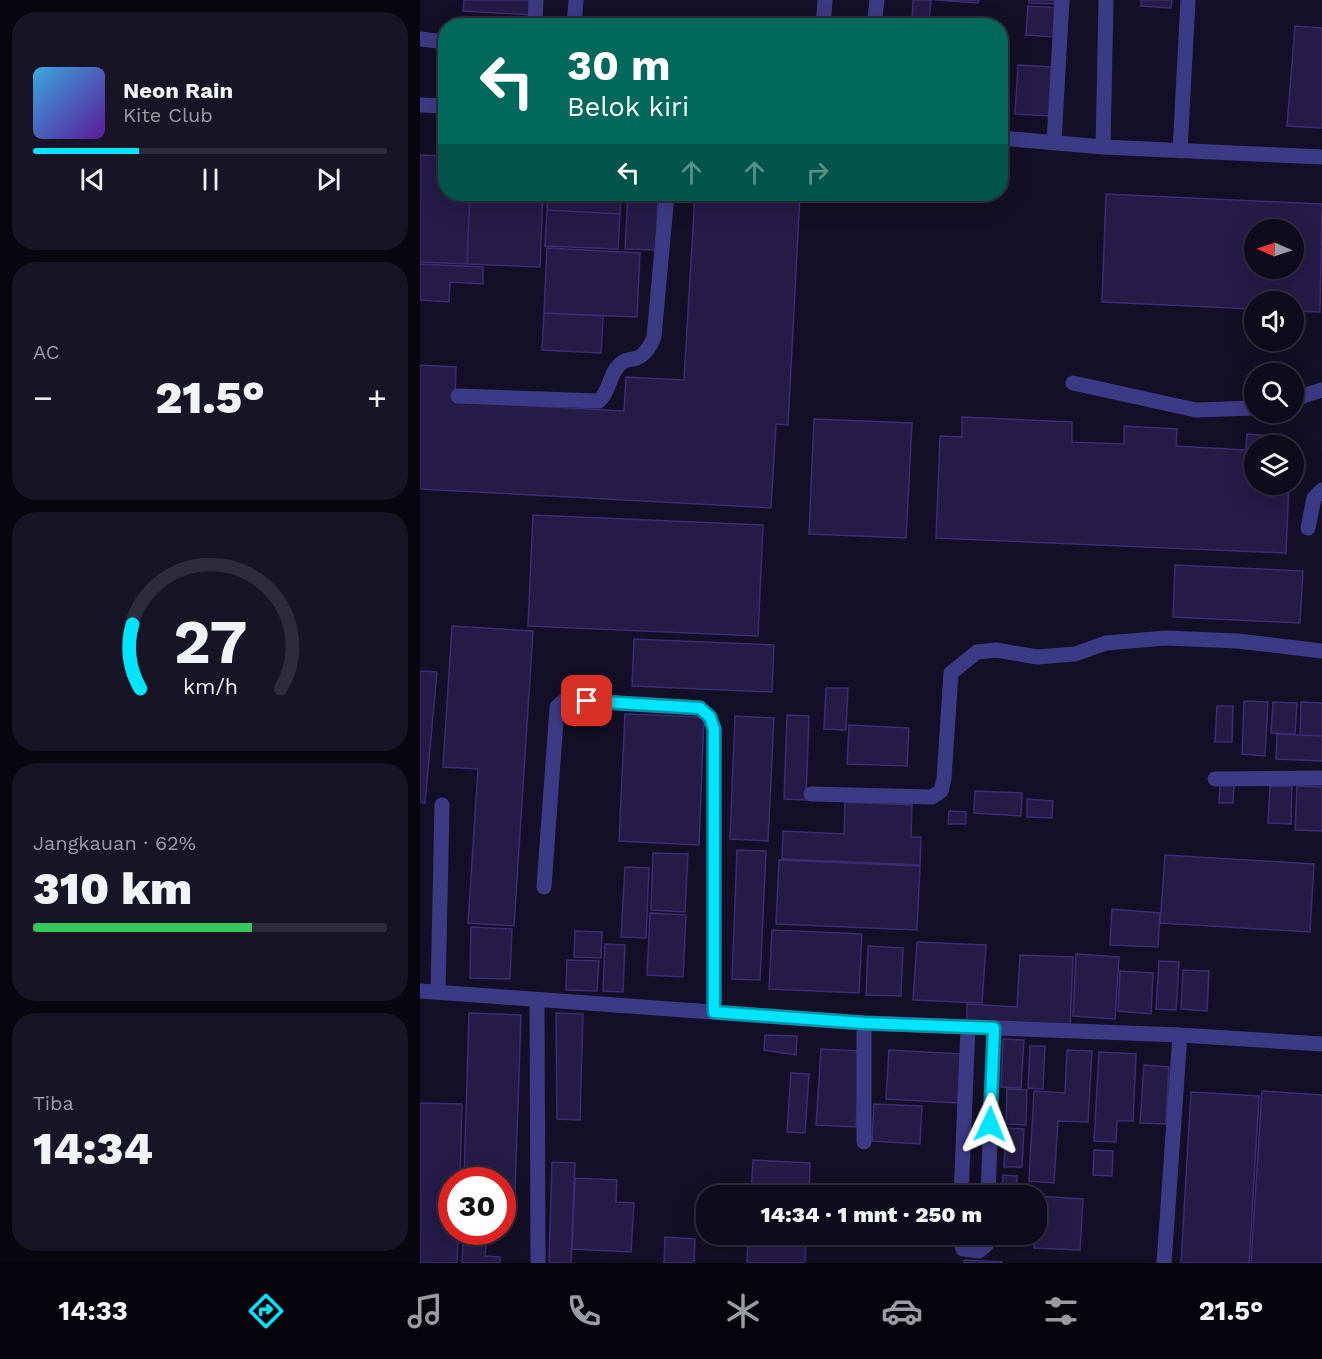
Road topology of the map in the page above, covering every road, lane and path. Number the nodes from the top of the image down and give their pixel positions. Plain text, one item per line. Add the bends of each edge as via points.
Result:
1 (536, 0) edge
2 (576, 0) edge
3 (825, 0) edge
4 (877, 0) edge
5 (1062, 0) edge
6 (1106, 0) edge
7 (1188, 0) edge
8 (535, 18) edge
9 (575, 18) edge
10 (824, 18) edge
11 (875, 18) edge
12 (420, 39) edge
13 (438, 41) edge
14 (420, 105) edge
15 (438, 106) edge
16 (1008, 139) edge
17 (1054, 142) junction
18 (1103, 147) junction
19 (1180, 151) junction
20 (1322, 157) edge
21 (666, 201) edge
22 (1073, 383) dead end
23 (1322, 390) edge
24 (458, 396) dead end
25 (1304, 396) edge
26 (1244, 408) edge
27 (1322, 490) edge
28 (1308, 528) dead end
29 (1322, 651) edge
30 (1322, 778) edge
31 (1215, 779) dead end
32 (811, 794) dead end
33 (442, 805) dead end
34 (544, 887) dead end
35 (420, 991) edge
36 (438, 992) junction
37 (537, 1000) junction
38 (714, 1012) junction
39 (864, 1023) junction
40 (968, 1027) junction
41 (994, 1028) junction
42 (1180, 1035) junction
43 (1322, 1044) edge
44 (864, 1142) dead end
45 (961, 1185) edge
46 (988, 1185) edge
47 (962, 1245) edge
48 (986, 1245) edge
49 (537, 1263) edge
50 (1164, 1263) edge

1 - 8 street
2 - 9 street
3 - 10 street
4 - 11 street
5 - 17 street
6 - 18 street
7 - 19 street
12 - 13 street
14 - 15 street
16 - 17 street
17 - 18 street
18 - 19 street
19 - 20 street
21 - 24 street via 654,337 649,349 624,361 614,372 606,394 599,401
22 - 26 street via 1196,410
23 - 25 street
27 - 28 street via 1314,498
29 - 32 street via 1166,638 1106,644 1066,655 977,652 951,673 941,791 932,797
30 - 31 street
33 - 36 street
34 - 38 street via 557,707 565,700 700,708 710,717 714,729
35 - 36 street
36 - 37 street
37 - 38 street
37 - 49 street
38 - 39 street
39 - 40 street
39 - 44 street
40 - 41 street
40 - 45 street
41 - 42 street
41 - 46 street
42 - 43 street
42 - 50 street
47 - 48 street via 963,1249 979,1251

